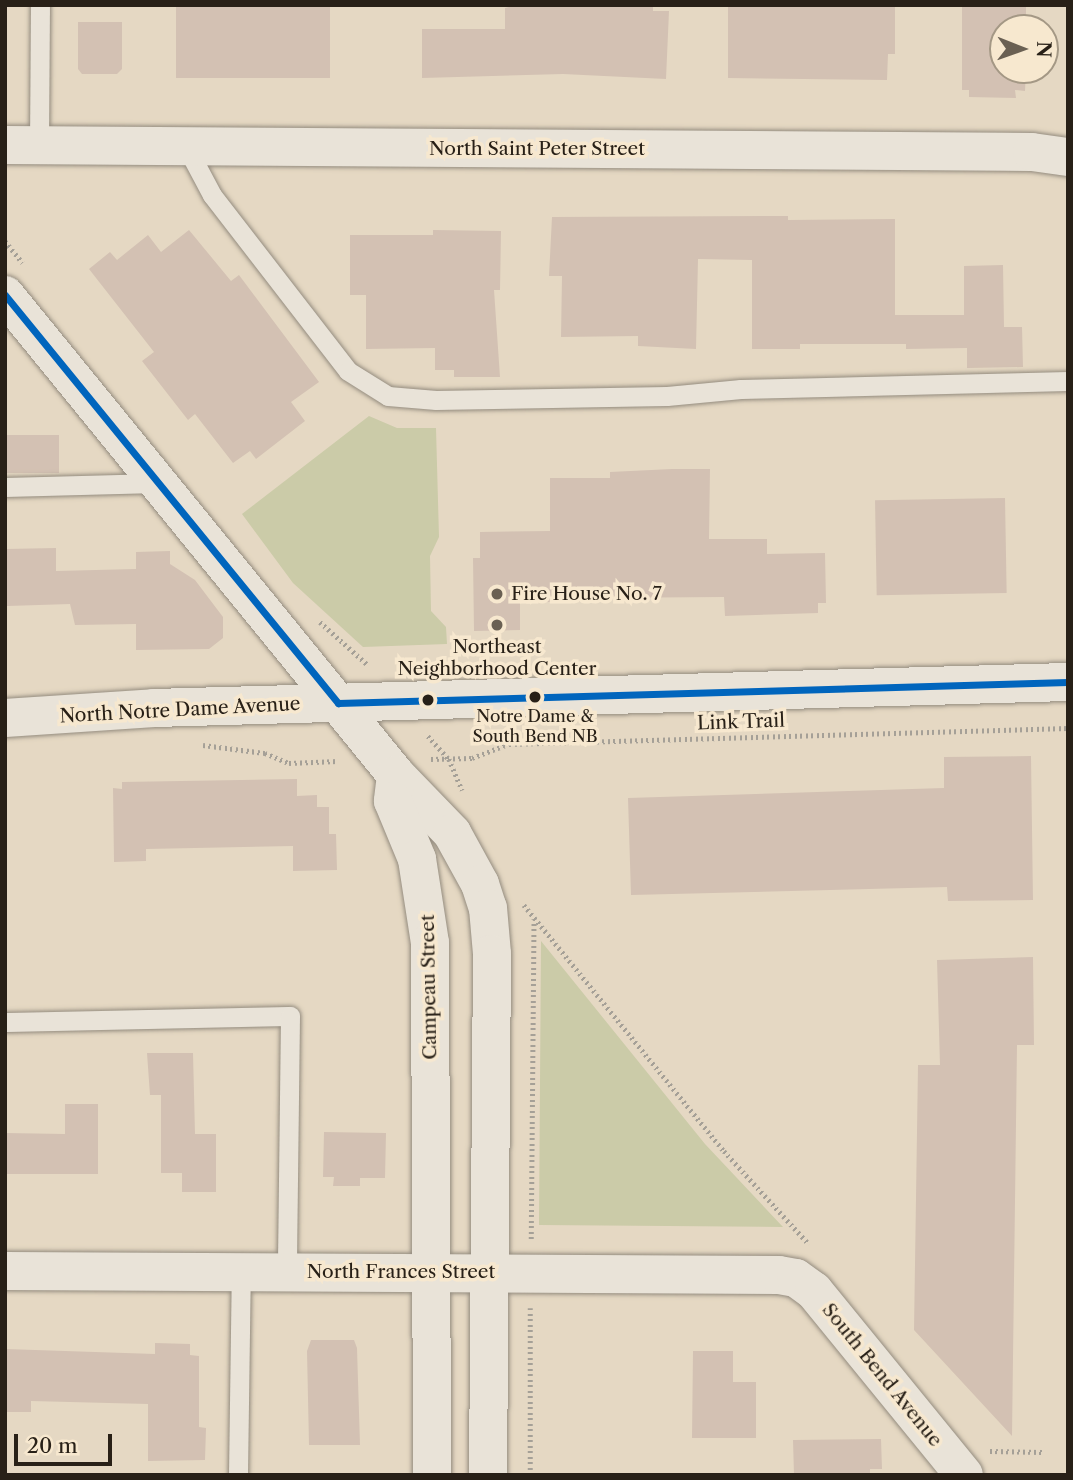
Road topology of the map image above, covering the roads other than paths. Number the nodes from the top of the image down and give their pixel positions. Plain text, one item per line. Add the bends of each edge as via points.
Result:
1 (40, 5) edge
2 (22, 145) edge
3 (187, 148) junction
4 (1068, 157) edge
5 (5, 295) edge
6 (1068, 381) edge
7 (157, 483) junction
8 (5, 487) edge
9 (1068, 682) edge
10 (338, 703) junction
11 (5, 718) edge
12 (409, 767) junction
13 (5, 1022) edge
14 (805, 1265) joint
15 (5, 1271) edge
16 (242, 1272) junction
17 (287, 1272) junction
18 (429, 1272) junction
19 (490, 1272) junction
20 (974, 1463) edge
21 (238, 1475) edge
22 (432, 1475) edge
23 (488, 1475) edge

1 - 2 lane
2 - 3 street, North Saint Peter Street
3 - 4 street, North Saint Peter Street via 1018,152
3 - 6 lane via 212,195 348,371 388,396 436,400 667,396 741,388
5 - 7 street
7 - 8 lane
7 - 10 street
9 - 10 street, North Notre Dame Avenue
10 - 11 street, North Notre Dame Avenue
10 - 12 street
12 - 18 street, Campeau Street via 393,801 417,859 430,943
12 - 19 street via 469,858 488,908 492,954
13 - 17 lane via 290,1016
14 - 19 street, North Frances Street via 758,1273
14 - 20 street, South Bend Avenue via 814,1291
15 - 16 street, North Frances Street
16 - 17 street, North Frances Street
16 - 21 lane
17 - 18 street, North Frances Street
18 - 19 street, North Frances Street
18 - 22 street, Campeau Street
19 - 23 street

